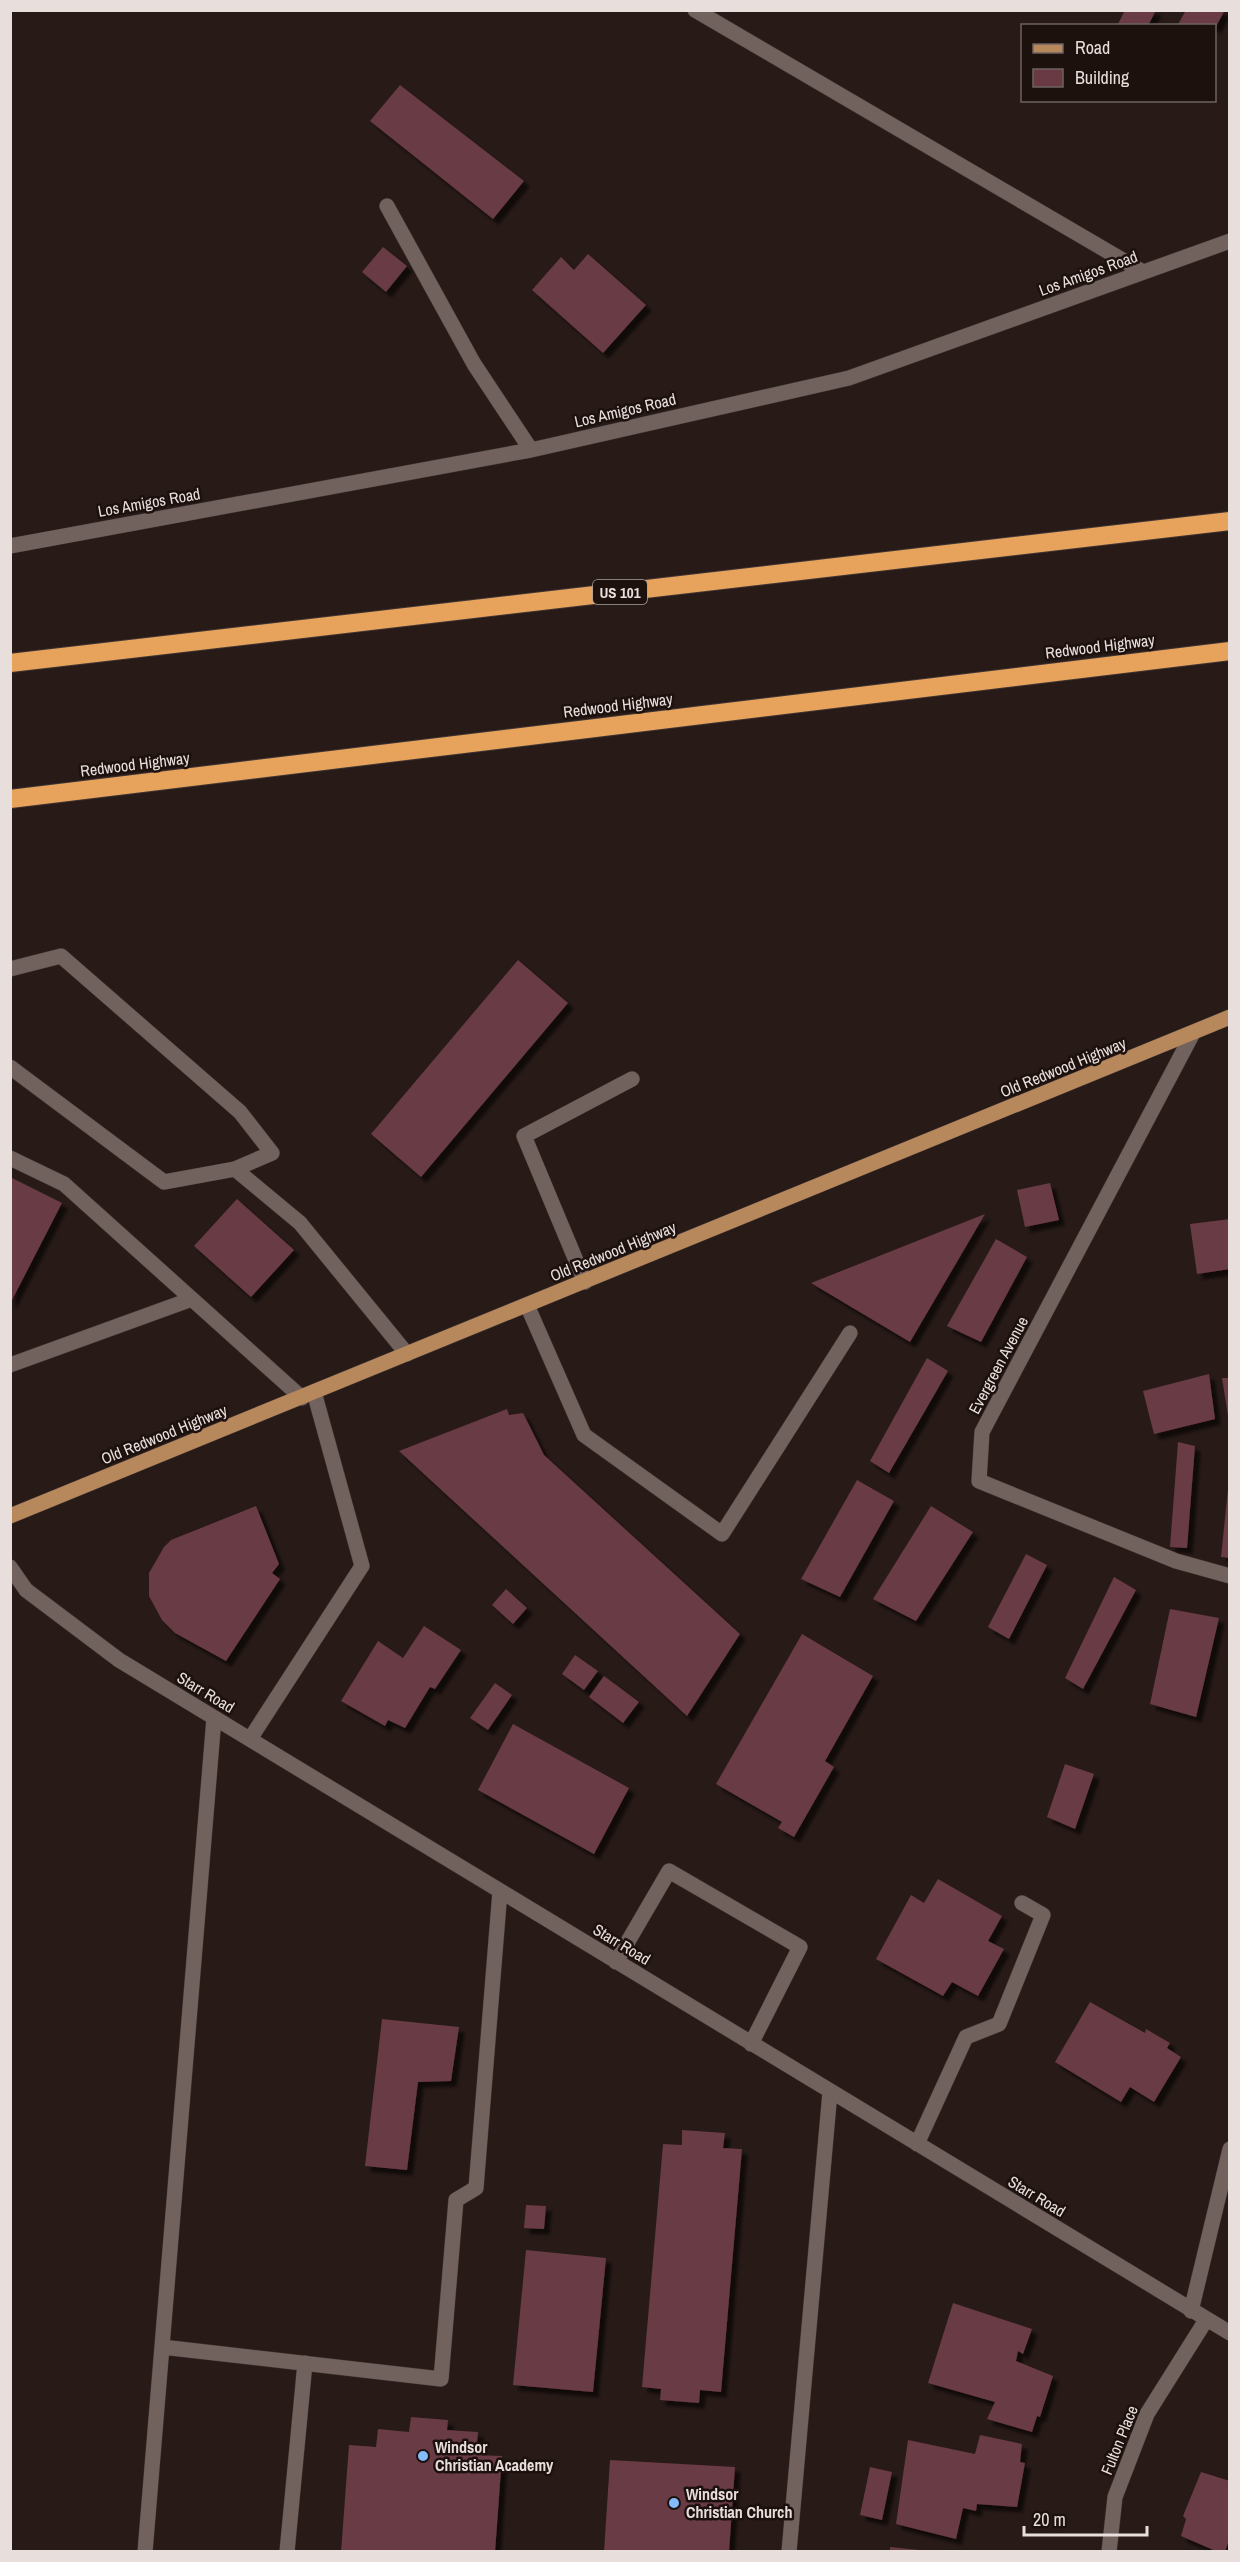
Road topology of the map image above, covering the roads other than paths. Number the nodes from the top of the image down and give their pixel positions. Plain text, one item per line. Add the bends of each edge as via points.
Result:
1 (695, 10) edge
2 (387, 206) dead end
3 (1230, 241) edge
4 (1143, 272) junction
5 (531, 450) junction
6 (1230, 521) edge
7 (10, 546) edge
8 (1230, 651) edge
9 (10, 663) edge
10 (10, 799) edge
11 (10, 969) edge
12 (1230, 1017) edge
13 (1193, 1034) junction
14 (10, 1067) edge
15 (632, 1079) dead end
16 (10, 1158) edge
17 (235, 1169) junction
18 (585, 1282) junction
19 (192, 1299) junction
20 (527, 1305) junction
21 (850, 1333) dead end
22 (407, 1354) junction
23 (10, 1365) edge
24 (308, 1395) junction
25 (10, 1516) edge
26 (10, 1568) edge
27 (1230, 1576) edge
28 (214, 1718) junction
29 (250, 1739) junction
30 (500, 1891) junction
31 (1022, 1902) dead end
32 (616, 1962) junction
33 (751, 2044) junction
34 (830, 2092) junction
35 (917, 2144) junction
36 (1230, 2149) edge
37 (1191, 2311) junction
38 (1206, 2320) junction
39 (1230, 2333) edge
40 (162, 2347) junction
41 (304, 2363) junction
42 (145, 2552) edge
43 (287, 2552) edge
44 (789, 2552) edge
45 (1109, 2552) edge

1 - 4 street
2 - 5 street via 474,364
3 - 4 street, Los Amigos Road
4 - 5 street, Los Amigos Road via 849,378
5 - 7 street, Los Amigos Road
6 - 9 highway, US 101
8 - 10 highway, Redwood Highway
11 - 17 street via 61,956 240,1112 273,1153
12 - 13 main road, Old Redwood Highway
13 - 18 main road, Old Redwood Highway
13 - 27 street, Evergreen Avenue via 982,1432 979,1481 1176,1561
14 - 17 street via 164,1182
15 - 18 street via 524,1136
16 - 19 street via 64,1184
17 - 22 street via 300,1223
18 - 20 main road, Old Redwood Highway
19 - 23 street
19 - 24 street
20 - 21 street via 584,1435 722,1534
20 - 22 main road, Old Redwood Highway
22 - 24 main road, Old Redwood Highway
24 - 25 main road, Old Redwood Highway
24 - 29 street via 362,1566
26 - 28 street, Starr Road via 26,1590 119,1660
28 - 29 street, Starr Road
28 - 40 street
29 - 30 street, Starr Road
30 - 32 street, Starr Road
30 - 41 street via 476,2188 456,2200 441,2379
31 - 35 street via 1044,1915 999,2024 966,2037
32 - 33 street, Starr Road
32 - 33 street via 669,1871 800,1947
33 - 34 street, Starr Road
34 - 35 street, Starr Road
34 - 44 street
35 - 37 street, Starr Road
36 - 37 street
37 - 38 street, Starr Road
38 - 39 street, Starr Road
38 - 45 street, Fulton Place via 1147,2414 1115,2497
40 - 41 street
40 - 42 street
41 - 43 street

